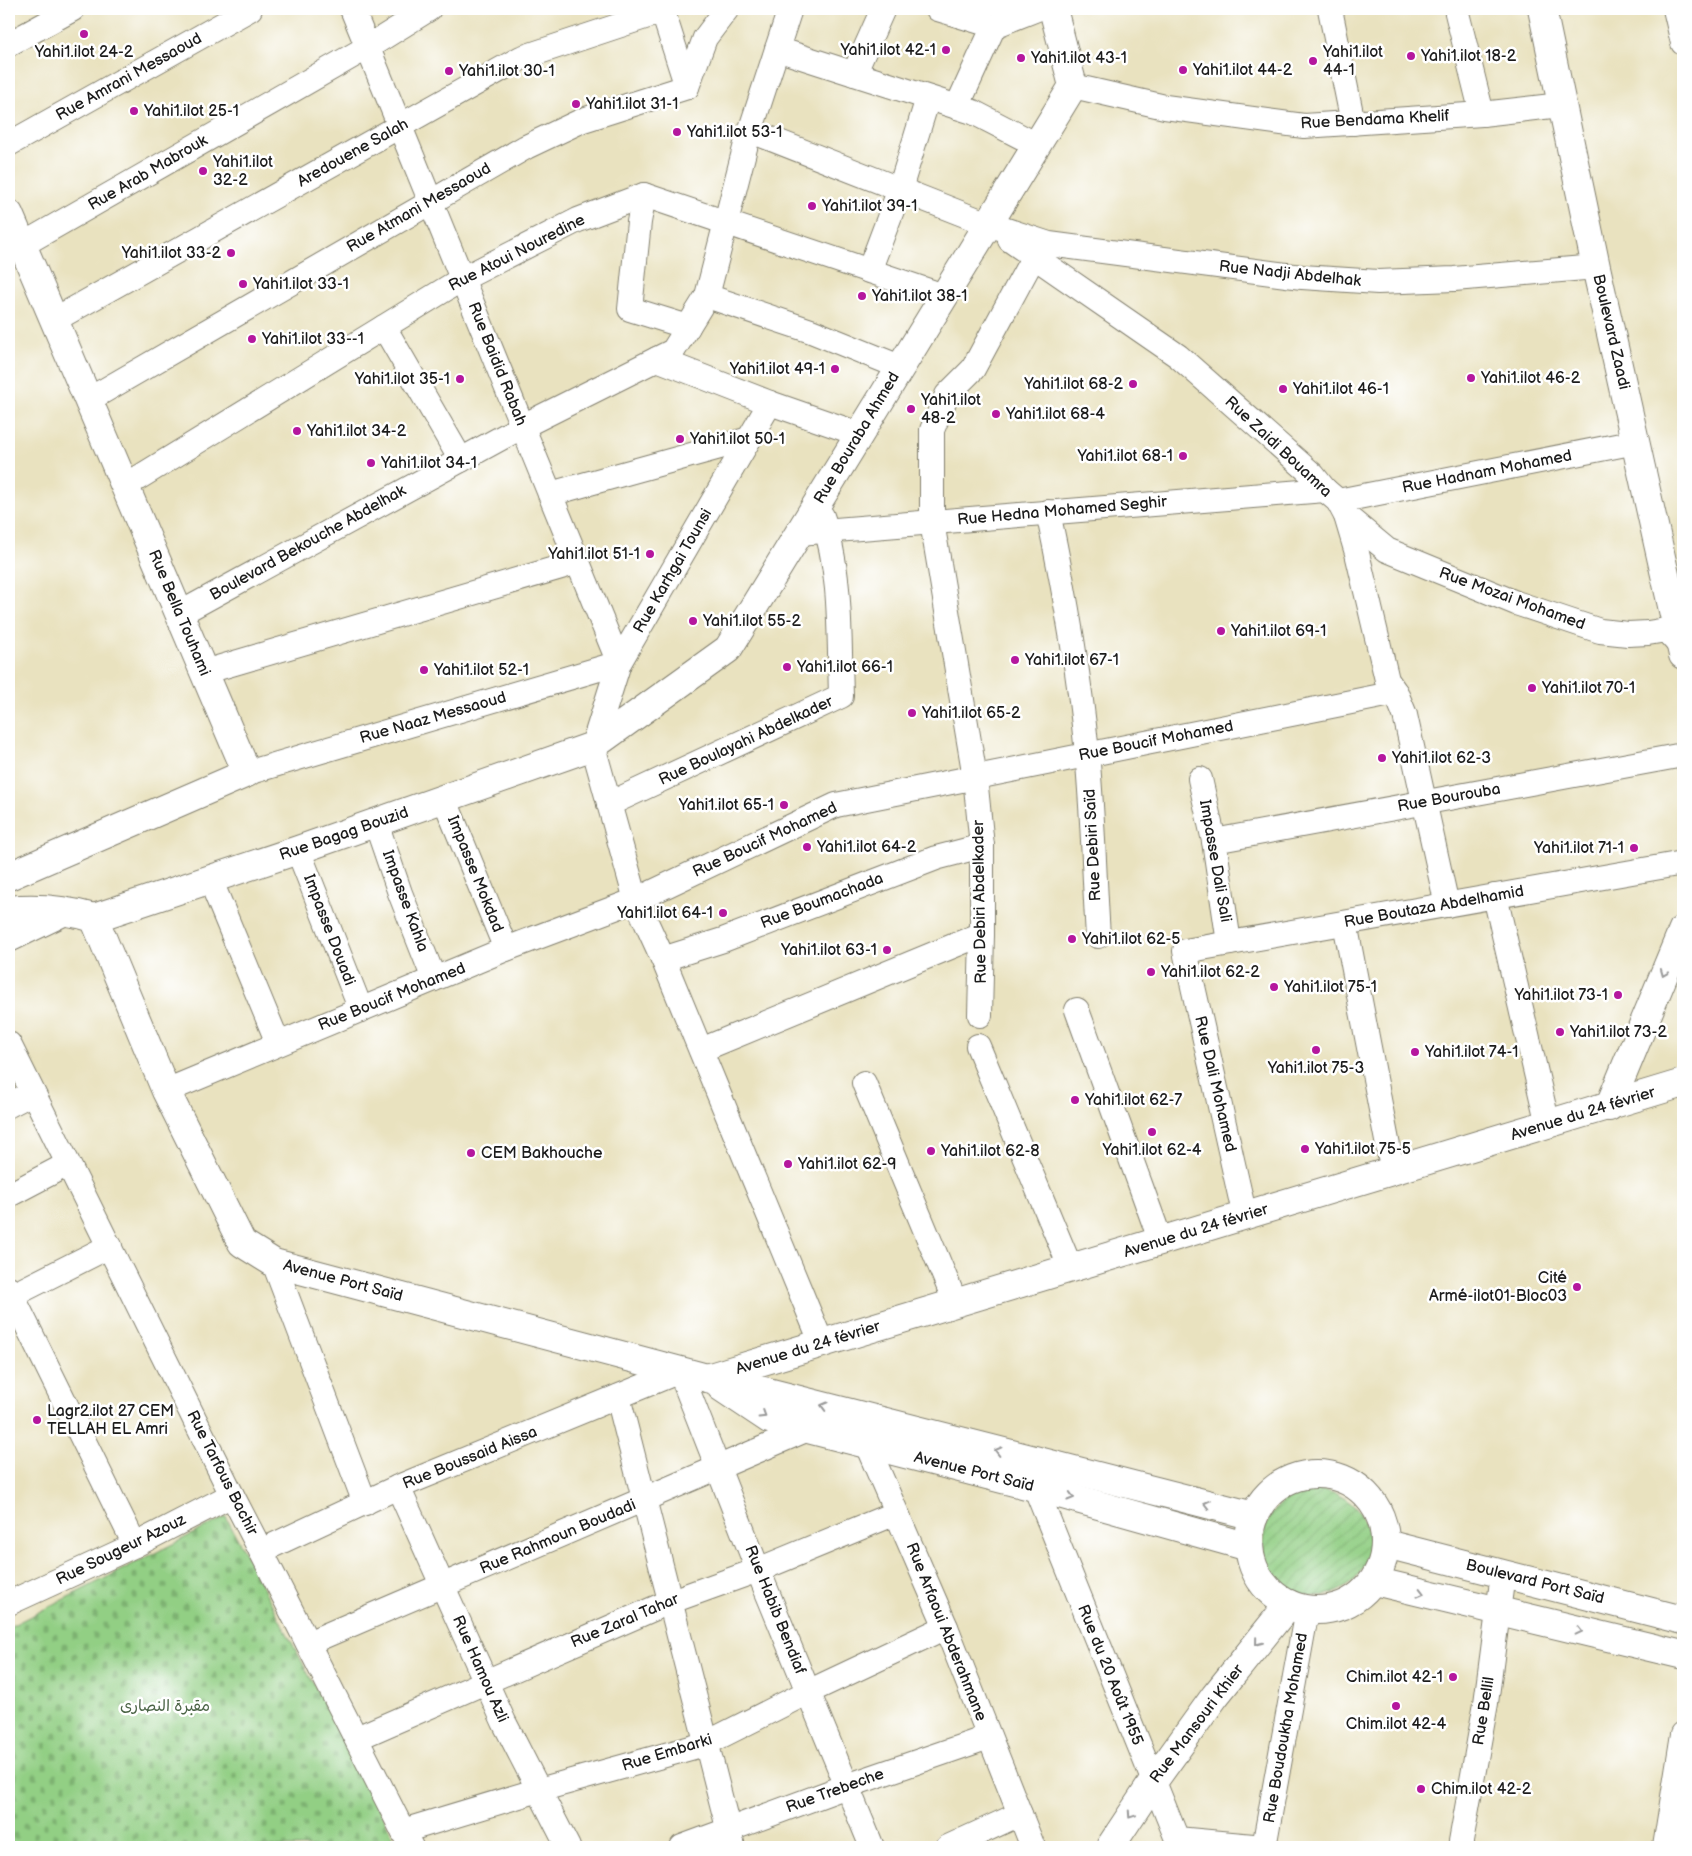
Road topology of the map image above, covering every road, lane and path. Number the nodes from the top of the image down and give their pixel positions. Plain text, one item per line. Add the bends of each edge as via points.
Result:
1 (73, 9) edge
2 (250, 9) edge
3 (352, 9) edge
4 (429, 9) edge
5 (727, 9) edge
6 (790, 9) edge
7 (883, 9) edge
8 (938, 9) edge
9 (1037, 9) edge
10 (1053, 9) edge
11 (1330, 9) edge
12 (1456, 9) edge
13 (1542, 9) edge
14 (1675, 9) edge
15 (662, 10) edge
16 (994, 26) junction
17 (1683, 43) edge
18 (9, 44) edge
19 (368, 47) junction
20 (777, 50) junction
21 (854, 74) junction
22 (1072, 86) junction
23 (687, 87) junction
24 (928, 98) junction
25 (1561, 105) junction
26 (957, 107) junction
27 (1482, 114) junction
28 (1353, 123) junction
29 (400, 126) junction
30 (751, 131) junction
31 (9, 144) edge
32 (1037, 145) junction
33 (900, 189) junction
34 (644, 195) junction
35 (431, 201) junction
36 (9, 214) edge
37 (725, 222) junction
38 (988, 224) junction
39 (22, 245) junction
40 (1034, 256) junction
41 (1596, 267) junction
42 (869, 271) junction
43 (462, 278) junction
44 (707, 296) junction
45 (944, 296) junction
46 (54, 320) junction
47 (384, 327) junction
48 (688, 327) junction
49 (657, 359) junction
50 (900, 367) junction
51 (88, 400) junction
52 (770, 403) junction
53 (523, 426) junction
54 (859, 434) junction
55 (749, 439) junction
56 (1636, 442) junction
57 (461, 460) junction
58 (125, 486) junction
59 (550, 494) junction
60 (1336, 502) junction
61 (818, 503) junction
62 (1048, 512) junction
63 (932, 522) junction
64 (828, 530) junction
65 (800, 532) junction
66 (578, 562) junction
67 (179, 614) junction
68 (1683, 651) edge
69 (620, 663) junction
70 (204, 672) junction
71 (1396, 693) junction
72 (593, 746) junction
73 (1087, 755) junction
74 (1683, 755) edge
75 (247, 773) junction
76 (975, 777) junction
77 (1200, 779) dead end
78 (444, 798) junction
79 (1424, 802) junction
80 (609, 804) junction
81 (376, 823) junction
82 (1214, 841) junction
83 (982, 846) junction
84 (298, 850) junction
85 (1683, 863) edge
86 (9, 876) edge
87 (210, 879) junction
88 (1495, 896) junction
89 (636, 900) junction
90 (1447, 905) junction
91 (9, 910) edge
92 (62, 912) junction
93 (94, 918) junction
94 (1345, 923) junction
95 (1683, 928) edge
96 (982, 934) junction
97 (1098, 936) dead end
98 (9, 938) edge
99 (1229, 943) junction
100 (506, 949) junction
101 (1185, 951) joint
102 (663, 959) junction
103 (434, 979) junction
104 (360, 1010) junction
105 (1078, 1010) dead end
106 (980, 1015) dead end
107 (278, 1043) junction
108 (9, 1044) edge
109 (978, 1046) dead end
110 (701, 1050) junction
111 (864, 1083) dead end
112 (1683, 1083) edge
113 (166, 1091) junction
114 (32, 1093) junction
115 (9, 1105) edge
116 (1609, 1107) junction
117 (1548, 1125) junction
118 (68, 1164) junction
119 (1393, 1172) junction
120 (9, 1195) edge
121 (1245, 1217) junction
122 (1161, 1242) junction
123 (110, 1246) junction
124 (274, 1263) junction
125 (1071, 1269) junction
126 (10, 1294) edge
127 (956, 1304) junction
128 (822, 1344) junction
129 (680, 1371) junction
130 (707, 1378) junction
131 (618, 1397) junction
132 (860, 1416) junction
133 (808, 1430) junction
134 (867, 1445) junction
135 (1024, 1457) junction
136 (719, 1469) junction
137 (398, 1487) junction
138 (1034, 1487) junction
139 (232, 1495) junction
140 (644, 1500) junction
141 (366, 1503) junction
142 (896, 1513) junction
143 (1254, 1516) junction
144 (135, 1544) junction
145 (1386, 1544) junction
146 (1249, 1547) junction
147 (261, 1551) junction
148 (758, 1570) junction
149 (1503, 1574) junction
150 (1374, 1582) junction
151 (443, 1586) junction
152 (669, 1602) junction
153 (1683, 1602) edge
154 (9, 1603) edge
155 (1298, 1607) junction
156 (1641, 1609) junction
157 (1498, 1612) junction
158 (1683, 1620) edge
159 (946, 1627) junction
160 (308, 1644) junction
161 (1683, 1655) edge
162 (486, 1682) junction
163 (808, 1692) junction
164 (1683, 1734) edge
165 (989, 1737) junction
166 (357, 1738) junction
167 (705, 1744) junction
168 (1153, 1782) junction
169 (847, 1786) junction
170 (539, 1790) junction
171 (1020, 1814) junction
172 (407, 1839) edge
173 (730, 1839) edge
174 (568, 1847) edge
175 (682, 1847) edge
176 (872, 1847) edge
177 (948, 1847) edge
178 (1033, 1847) edge
179 (1110, 1847) edge
180 (1264, 1847) edge
181 (1460, 1847) edge
182 (1665, 1847) edge

1 - 18 street
2 - 31 street, Rue Amrani Messaoud
3 - 19 street, Rue Baidid Rabah
4 - 19 street, Rue Arab Mabrouk
5 - 23 street via 705,38
6 - 20 street, Boulevard Bekouche Abdelhak
7 - 21 street
8 - 16 street
9 - 16 street
10 - 22 street
11 - 28 street
12 - 27 street
13 - 25 street, Boulevard Zaadi
14 - 17 street
15 - 23 street
15 - 29 street, Aredouene Salah via 521,58
16 - 26 street
19 - 29 street, Rue Baidid Rabah
19 - 39 street, Rue Arab Mabrouk
20 - 21 street
20 - 30 street, Boulevard Bekouche Abdelhak
21 - 24 street
22 - 28 street, Rue Bendama Khelif via 1165,107 1304,126
22 - 32 street, Rue Bouraba Ahmed
23 - 35 street, Rue Atmani Messaoud via 583,120 526,147
24 - 26 street
24 - 33 street
25 - 27 street, Rue Bendama Khelif
25 - 41 street, Boulevard Zaadi
26 - 32 street
27 - 28 street, Rue Bendama Khelif
29 - 35 street, Rue Baidid Rabah
29 - 46 street, Aredouene Salah
30 - 33 street
30 - 37 street, Boulevard Bekouche Abdelhak
32 - 38 street, Rue Bouraba Ahmed
33 - 38 street
33 - 42 street
34 - 37 street
34 - 43 street, Rue Atoui Nouredine via 578,220
34 - 48 street via 630,309
35 - 43 street, Rue Baidid Rabah
35 - 51 street, Rue Atmani Messaoud
36 - 39 street, Rue Bella Touhami
37 - 42 street
37 - 44 street, Boulevard Bekouche Abdelhak
38 - 40 street, Rue Zaidi Bouamra
38 - 41 street, Rue Nadji Abdelhak via 1049,244 1312,278 1378,282
38 - 45 street, Rue Bouraba Ahmed
39 - 46 street, Rue Bella Touhami
40 - 60 street, Rue Zaidi Bouamra via 1178,356 1313,475
40 - 63 street, Rue Debiri Abdelkader via 973,369 947,395 932,430
41 - 56 street, Boulevard Zaadi
42 - 45 street
43 - 47 street, Rue Atoui Nouredine
43 - 53 street, Rue Baidid Rabah
44 - 48 street, Boulevard Bekouche Abdelhak
44 - 50 street via 811,331
45 - 50 street, Rue Bouraba Ahmed
46 - 51 street, Rue Bella Touhami
47 - 57 street
47 - 58 street, Rue Atoui Nouredine
48 - 49 street, Boulevard Bekouche Abdelhak via 673,351
49 - 52 street
49 - 53 street, Boulevard Bekouche Abdelhak
50 - 54 street, Rue Bouraba Ahmed
51 - 58 street, Rue Bella Touhami
52 - 54 street
52 - 55 street, Rue Karhgai Tounsi
53 - 57 street, Boulevard Bekouche Abdelhak
53 - 59 street, Rue Baidid Rabah
54 - 61 street, Rue Bouraba Ahmed
55 - 59 street
55 - 69 street, Rue Karhgai Tounsi
56 - 60 street, Rue Hadnam Mohamed
56 - 68 street, Boulevard Zaadi
57 - 67 street, Boulevard Bekouche Abdelhak
58 - 67 street, Rue Bella Touhami
59 - 66 street, Rue Baidid Rabah
60 - 62 street, Rue Hedna Mohamed Seghir
60 - 68 street, Rue Mozai Mohamed via 1387,550 1516,603 1600,631 1628,634 1666,630
60 - 71 street, Rue Zaidi Bouamra via 1358,553 1387,680
61 - 64 street, Rue Boulayahi Abdelkader
61 - 65 street, Rue Bouraba Ahmed
62 - 63 street, Rue Hedna Mohamed Seghir
62 - 73 street, Rue Debiri Saïd via 1065,597
63 - 64 street, Rue Hedna Mohamed Seghir
63 - 76 street, Rue Debiri Abdelkader
64 - 65 street, Rue Hedna Mohamed Seghir
64 - 80 street, Rue Boulayahi Abdelkader via 838,599 840,696
65 - 72 street, Rue Bouraba Ahmed via 728,649
66 - 69 street, Rue Baidid Rabah
66 - 70 street
67 - 70 street, Rue Bella Touhami
69 - 72 street, Rue Karhgai Tounsi
69 - 75 street, Rue Naaz Messaoud
70 - 75 street, Rue Bella Touhami
71 - 73 street, Rue Boucif Mohamed
71 - 79 street, Rue Zaidi Bouamra via 1406,715
72 - 78 street, Rue Bagag Bouzid
72 - 80 street
73 - 76 street, Rue Boucif Mohamed
73 - 97 street, Rue Debiri Saïd
74 - 79 street, Rue Bourouba
75 - 86 street
76 - 83 street, Rue Debiri Abdelkader
76 - 89 street, Rue Boucif Mohamed via 836,805
77 - 82 street, Impasse Dali Sali
78 - 81 street, Rue Bagag Bouzid
78 - 100 street, Impasse Mokdad
79 - 82 street, Rue Bourouba
79 - 90 street, Rue Zaidi Bouamra
80 - 89 street
81 - 84 street, Rue Bagag Bouzid
81 - 103 street, Impasse Kahla
82 - 99 street, Impasse Dali Sali
83 - 96 street, Rue Debiri Abdelkader
83 - 102 street, Rue Boumachada via 936,858 723,940
84 - 87 street, Rue Bagag Bouzid
84 - 104 street, Impasse Douadi
85 - 88 street, Rue Boutaza Abdelhamid
87 - 93 street, Rue Bagag Bouzid
87 - 107 street
88 - 90 street, Rue Boutaza Abdelhamid
88 - 117 street
89 - 100 street, Rue Boucif Mohamed
89 - 102 street
90 - 94 street, Rue Boutaza Abdelhamid
91 - 92 street via 31,908
92 - 93 street
92 - 98 street
93 - 113 street, Avenue Port Saïd
94 - 99 street, Rue Boutaza Abdelhamid
94 - 119 street
95 -> 116 street
96 - 106 street, Rue Debiri Abdelkader
96 - 110 street
99 - 101 street, Rue Boutaza Abdelhamid
100 - 103 street, Rue Boucif Mohamed
101 - 121 street, Rue Dali Mohamed
102 - 110 street
103 - 104 street, Rue Boucif Mohamed
104 - 107 street, Rue Boucif Mohamed
105 - 122 street
107 - 113 street, Rue Boucif Mohamed
108 - 114 street, Rue Tarfous Bachir
109 - 125 street
110 - 128 street
111 - 127 street
112 - 116 street, Avenue du 24 février
113 - 124 street, Avenue Port Saïd via 242,1243
114 - 115 street
114 - 118 street, Rue Tarfous Bachir
116 - 117 street, Avenue du 24 février
117 - 119 street, Avenue du 24 février
118 - 120 street
118 - 123 street, Rue Tarfous Bachir
119 - 121 street, Avenue du 24 février
121 - 122 street, Avenue du 24 février
122 - 125 street, Avenue du 24 février
123 - 126 street
123 - 139 street, Rue Tarfous Bachir
124 - 129 street, Avenue Port Saïd
124 - 141 street
125 - 127 street, Avenue du 24 février
126 - 144 street
127 - 128 street, Avenue du 24 février
128 - 130 street, Avenue du 24 février
129 - 130 street, Avenue Port Saïd
129 - 131 street, Rue Boussaid Aissa
129 - 136 street, Rue Habib Bendiaf
132 -> 130 street, Avenue Port Saïd
130 -> 133 street, Avenue Port Saïd via 769,1419
131 - 137 street, Rue Boussaid Aissa
131 - 140 street
132 - 134 street, Rue Arfaoui Abderahmane
135 -> 132 street, Avenue Port Saïd
133 - 134 street, Avenue Port Saïd
133 - 136 street, Rue Rahmoun Boudadi
134 - 138 street, Avenue Port Saïd
134 - 142 street, Rue Arfaoui Abderahmane
135 - 138 street, Rue du 20 Août 1955
143 -> 135 street, Avenue Port Saïd
136 - 140 street, Rue Rahmoun Boudadi
136 - 148 street, Rue Habib Bendiaf
137 - 141 street, Rue Boussaid Aissa
137 - 151 street, Rue Hamou Azli
138 -> 146 street, Avenue Port Saïd
138 - 168 street, Rue du 20 Août 1955
139 - 144 street, Rue Sougeur Azouz
139 - 147 street, Rue Tarfous Bachir
140 - 151 street, Rue Rahmoun Boudadi
140 - 152 street
141 - 147 street, Rue Boussaid Aissa
142 - 148 street, Rue Zaral Tahar
142 - 159 street, Rue Arfaoui Abderahmane
143 - 145 street via 1263,1500 1292,1478 1328,1474 1362,1489 1384,1523
143 - 146 street
144 - 154 street, Rue Sougeur Azouz
145 - 149 street, Boulevard Port Saïd
145 - 150 street via 1383,1564
146 - 155 street via 1261,1581 1273,1594
147 - 160 street, Rue Tarfous Bachir
148 - 152 street, Rue Zaral Tahar
148 - 163 street, Rue Habib Bendiaf
149 - 156 street, Boulevard Port Saïd
149 - 157 street, Rue Bellil
150 - 155 street via 1344,1605 1326,1610
150 -> 157 street
151 - 160 street, Rue Rahmoun Boudadi
151 - 162 street, Rue Hamou Azli
152 - 162 street, Rue Zaral Tahar
152 - 167 street
153 - 156 street
155 -> 168 street, Rue Mansouri Khier via 1215,1696
155 - 180 street, Rue Boudoukha Mohamed
156 - 158 street, Boulevard Port Saïd
157 -> 161 street
157 - 181 street, Rue Bellil via 1486,1703
159 - 163 street, Rue Embarki
159 - 165 street, Rue Arfaoui Abderahmane
160 - 166 street, Rue Tarfous Bachir
162 - 166 street, Rue Zaral Tahar
162 - 170 street, Rue Hamou Azli
163 - 167 street, Rue Embarki
163 - 169 street, Rue Habib Bendiaf
164 - 182 street
165 - 169 street, Rue Trebeche
165 - 171 street, Rue Arfaoui Abderahmane
166 - 172 street, Rue Tarfous Bachir
167 - 170 street, Rue Embarki
167 - 173 street
168 -> 179 street, Rue Mansouri Khier
168 - 180 street, Rue du 20 Août 1955 via 1177,1840
169 - 173 street, Rue Trebeche
169 - 176 street, Rue Habib Bendiaf
170 - 172 street, Rue Embarki
170 - 174 street, Rue Hamou Azli
171 - 177 street
171 - 178 street, Rue Arfaoui Abderahmane
173 - 175 street, Rue Trebeche

